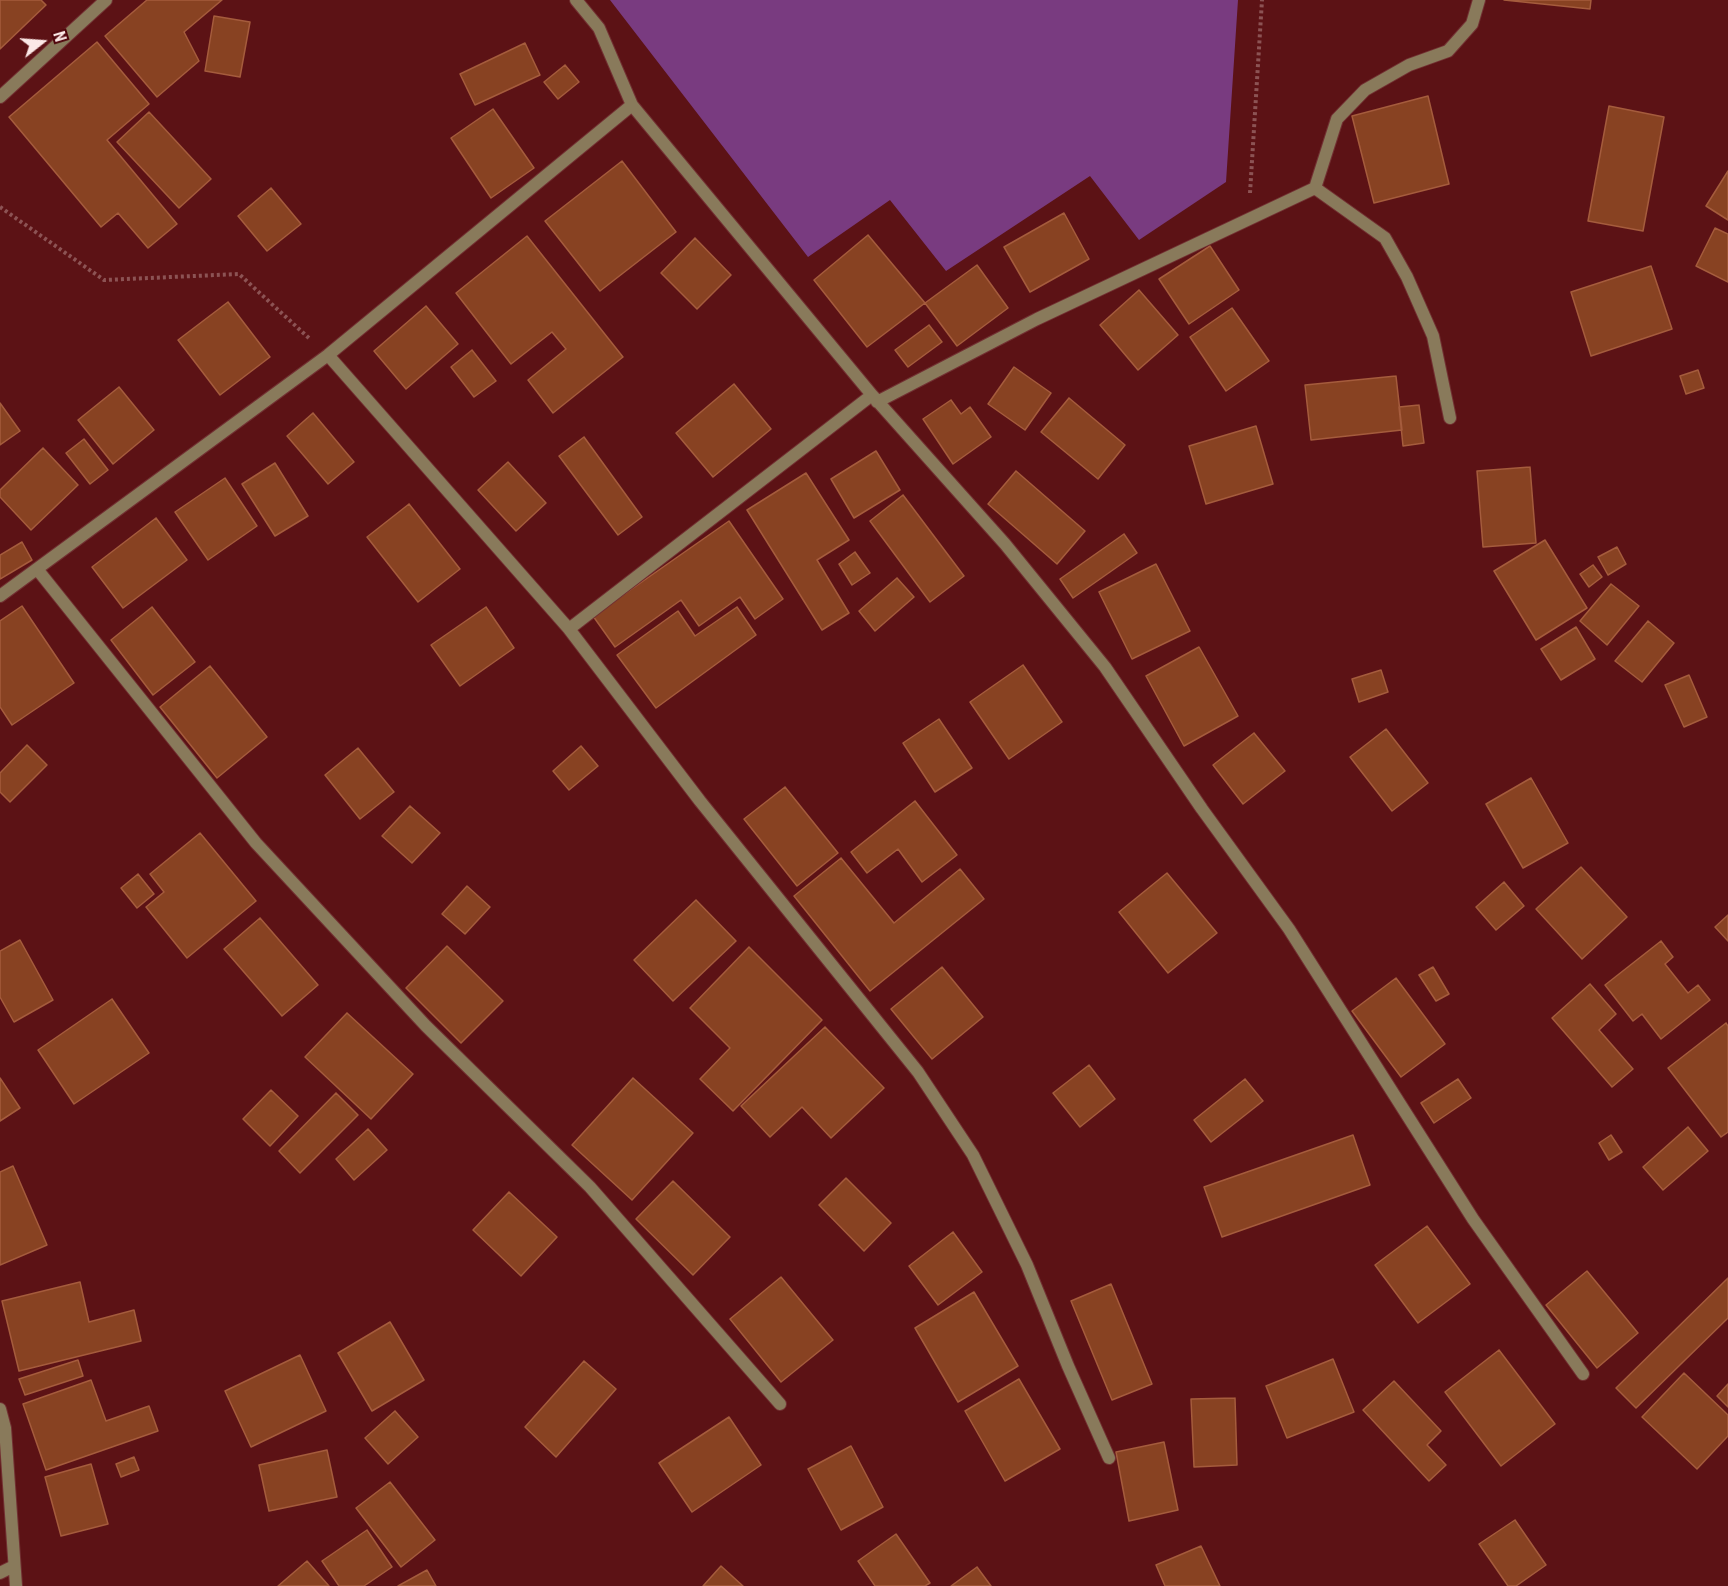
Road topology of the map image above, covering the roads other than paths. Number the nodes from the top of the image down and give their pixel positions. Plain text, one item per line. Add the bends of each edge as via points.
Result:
1 (106, 0) edge
2 (576, 0) edge
3 (1479, 0) edge
4 (0, 97) edge
5 (632, 105) junction
6 (1315, 188) junction
7 (328, 356) junction
8 (874, 398) junction
9 (1450, 418) dead end
10 (37, 569) junction
11 (0, 596) edge
12 (569, 629) junction
13 (1583, 1374) dead end
14 (780, 1404) dead end
15 (0, 1409) edge
16 (1109, 1458) dead end
17 (15, 1566) junction
18 (0, 1573) edge
19 (16, 1586) edge

1 - 4 street
2 - 5 street via 599,28
3 - 6 street via 1472,24 1448,51 1409,64 1365,90 1337,119
5 - 7 street
5 - 8 street
6 - 8 street
6 - 9 street via 1385,238 1433,336
7 - 10 street
7 - 12 street
8 - 12 street
8 - 13 street via 1005,544 1105,667 1289,929 1473,1219
10 - 11 street
10 - 14 street via 256,843 426,1026 590,1187
12 - 16 street via 707,810 918,1072 967,1146 1027,1265
15 - 17 street via 5,1428
17 - 18 street
17 - 19 street

